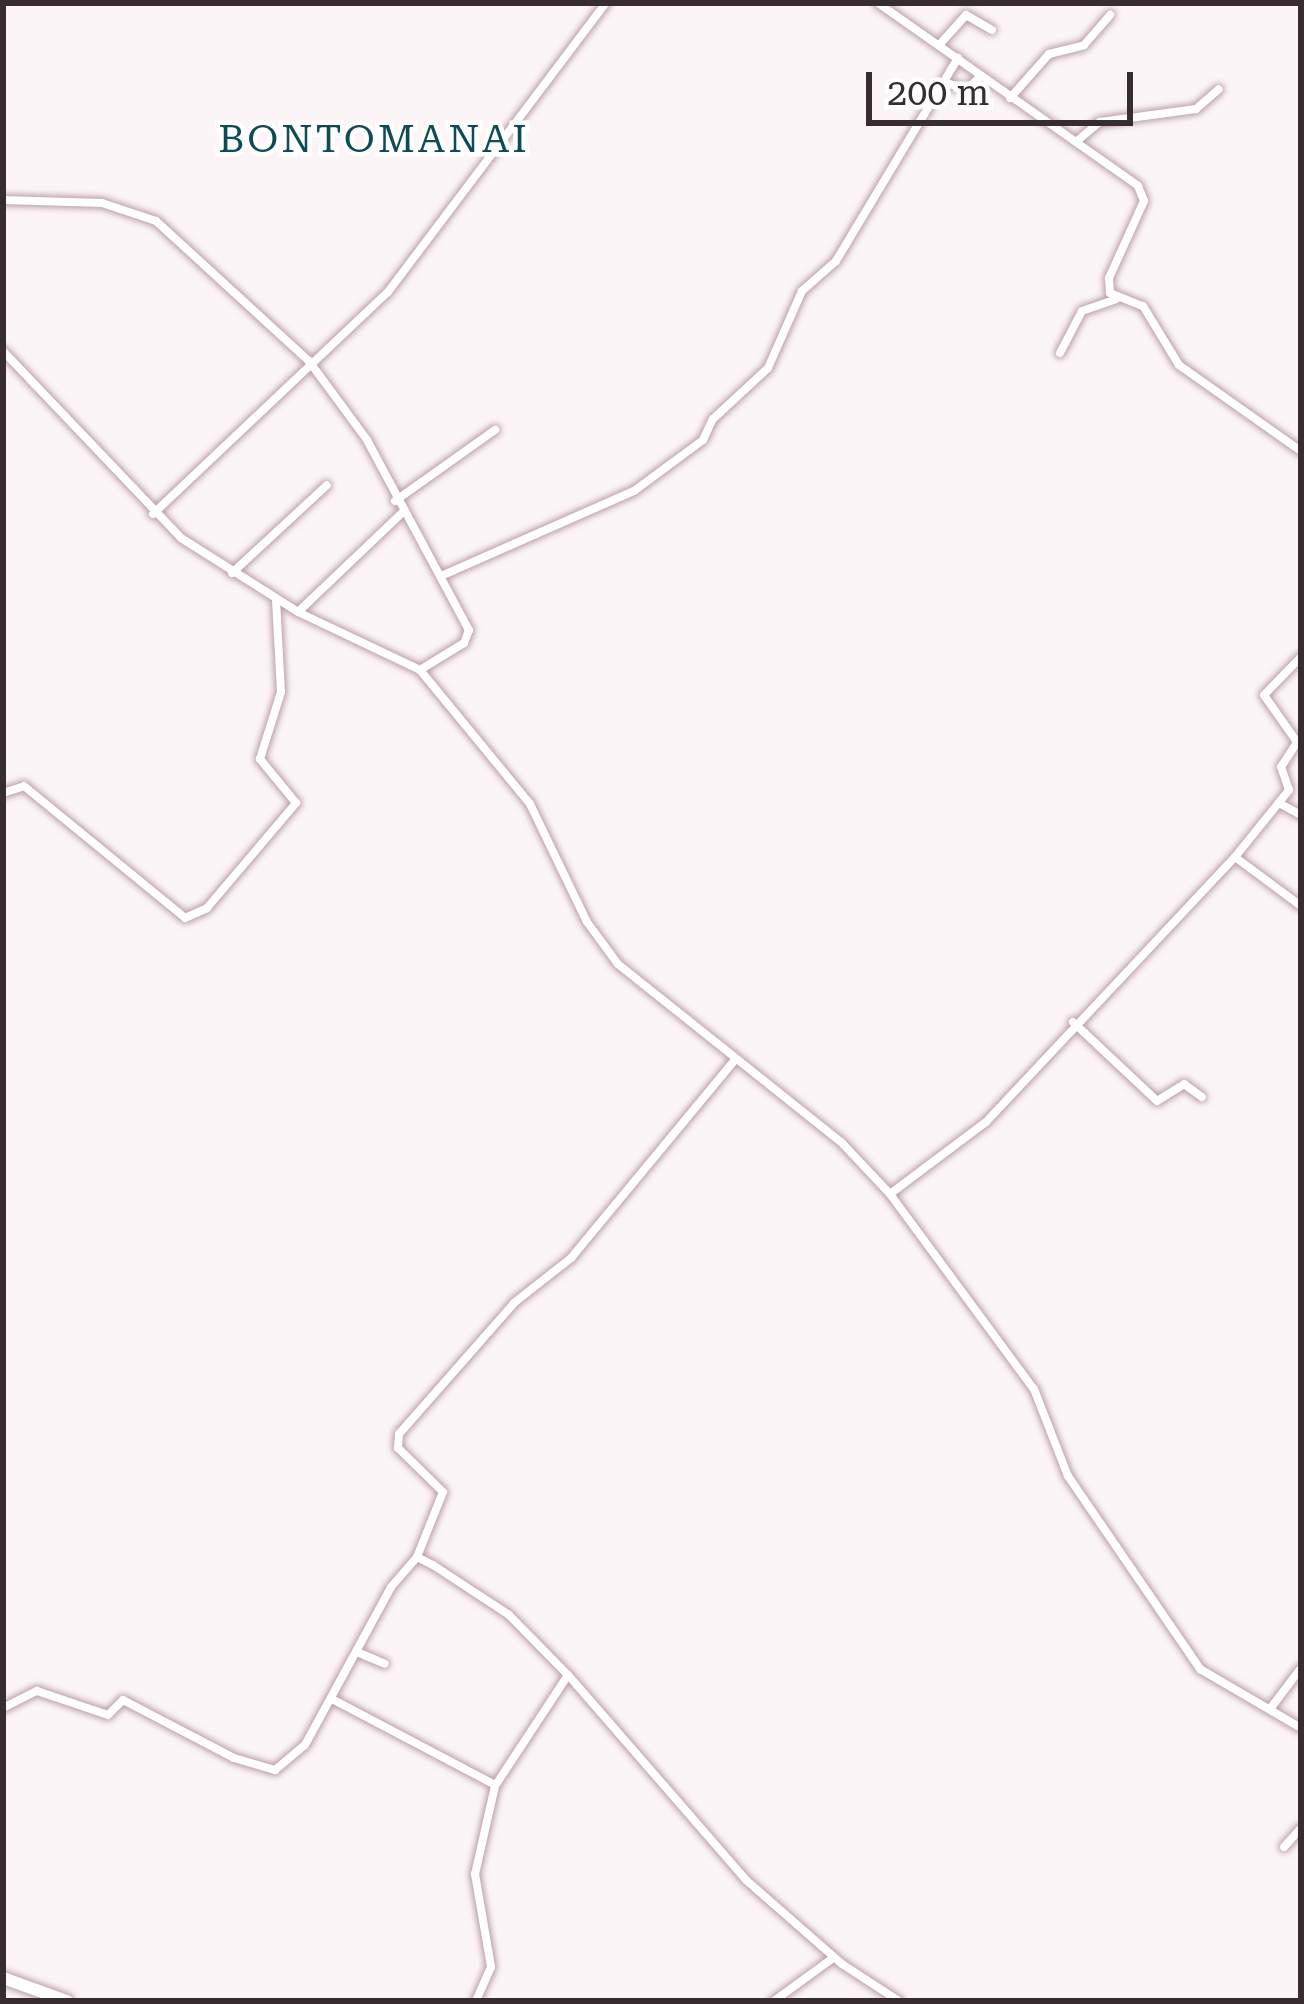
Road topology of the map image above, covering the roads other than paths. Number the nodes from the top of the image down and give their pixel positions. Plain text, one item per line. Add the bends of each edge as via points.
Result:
1 (606, 3) edge
2 (878, 3) edge
3 (1110, 15) dead end
4 (992, 30) dead end
5 (940, 44) junction
6 (958, 58) junction
7 (981, 76) junction
8 (947, 82) junction
9 (1219, 89) dead end
10 (1010, 98) junction
11 (1078, 141) junction
12 (3, 200) edge
13 (1118, 299) junction
14 (3, 351) edge
15 (1060, 353) dead end
16 (309, 362) junction
17 (496, 430) dead end
18 (1301, 451) edge
19 (327, 485) dead end
20 (395, 501) junction
21 (402, 513) junction
22 (153, 514) junction
23 (232, 573) junction
24 (441, 576) junction
25 (275, 598) junction
26 (298, 612) junction
27 (1301, 657) edge
28 (420, 670) junction
29 (1299, 741) edge
30 (3, 793) edge
31 (1279, 803) junction
32 (1301, 815) edge
33 (1235, 857) junction
34 (1301, 906) edge
35 (1073, 1022) junction
36 (734, 1061) junction
37 (1202, 1097) dead end
38 (890, 1194) junction
39 (417, 1557) junction
40 (358, 1652) junction
41 (385, 1664) dead end
42 (1301, 1668) edge
43 (568, 1675) junction
44 (332, 1699) junction
45 (3, 1708) edge
46 (1270, 1709) junction
47 (1301, 1728) edge
48 (495, 1786) junction
49 (1301, 1828) edge
50 (1284, 1847) dead end
51 (833, 1958) junction
52 (3, 1978) edge
53 (67, 2001) edge
54 (476, 2001) edge
55 (774, 2001) edge
56 (899, 2001) edge

1 - 16 street via 429,243
2 - 5 street
3 - 10 street via 1081,47 1049,54
4 - 5 street via 966,15
5 - 6 street
6 - 7 street
6 - 8 street
7 - 8 street via 966,91
7 - 10 street
8 - 24 street via 836,260 802,291 764,374 713,419 703,440 628,494
9 - 11 street via 1196,109 1100,122
10 - 11 street
11 - 13 street via 1142,192 1130,243 1108,280
12 - 16 street via 102,203 156,221
13 - 15 street via 1082,311
13 - 18 street via 1143,306 1179,365
14 - 22 street
16 - 20 street via 367,440
16 - 22 street
17 - 20 street
19 - 23 street
20 - 21 street
21 - 24 street
21 - 26 street
22 - 23 street
23 - 25 street
24 - 28 street via 469,636
25 - 26 street
25 - 30 street via 281,692 260,756 296,803 207,908 185,918 24,786
26 - 28 street
27 - 29 street via 1264,695
28 - 36 street via 530,804 610,954
29 - 31 street via 1281,767 1290,785
31 - 32 street
31 - 33 street
33 - 34 street
33 - 35 street
35 - 37 street via 1157,1101 1184,1084
35 - 38 street via 986,1122
36 - 38 street via 841,1142
36 - 39 street via 571,1258 498,1319 399,1434 398,1448 443,1492
38 - 46 street via 1034,1388 1068,1476 1200,1669
39 - 40 street via 387,1592
39 - 43 street via 508,1615
40 - 41 street
40 - 44 street
42 - 46 street
43 - 48 street
43 - 51 street via 746,1880
44 - 45 street via 299,1754 271,1770 123,1700 108,1715 37,1690
44 - 48 street
46 - 47 street
48 - 54 street via 475,1874 491,1967
49 - 50 street
51 - 55 street
51 - 56 street
52 - 53 main road

